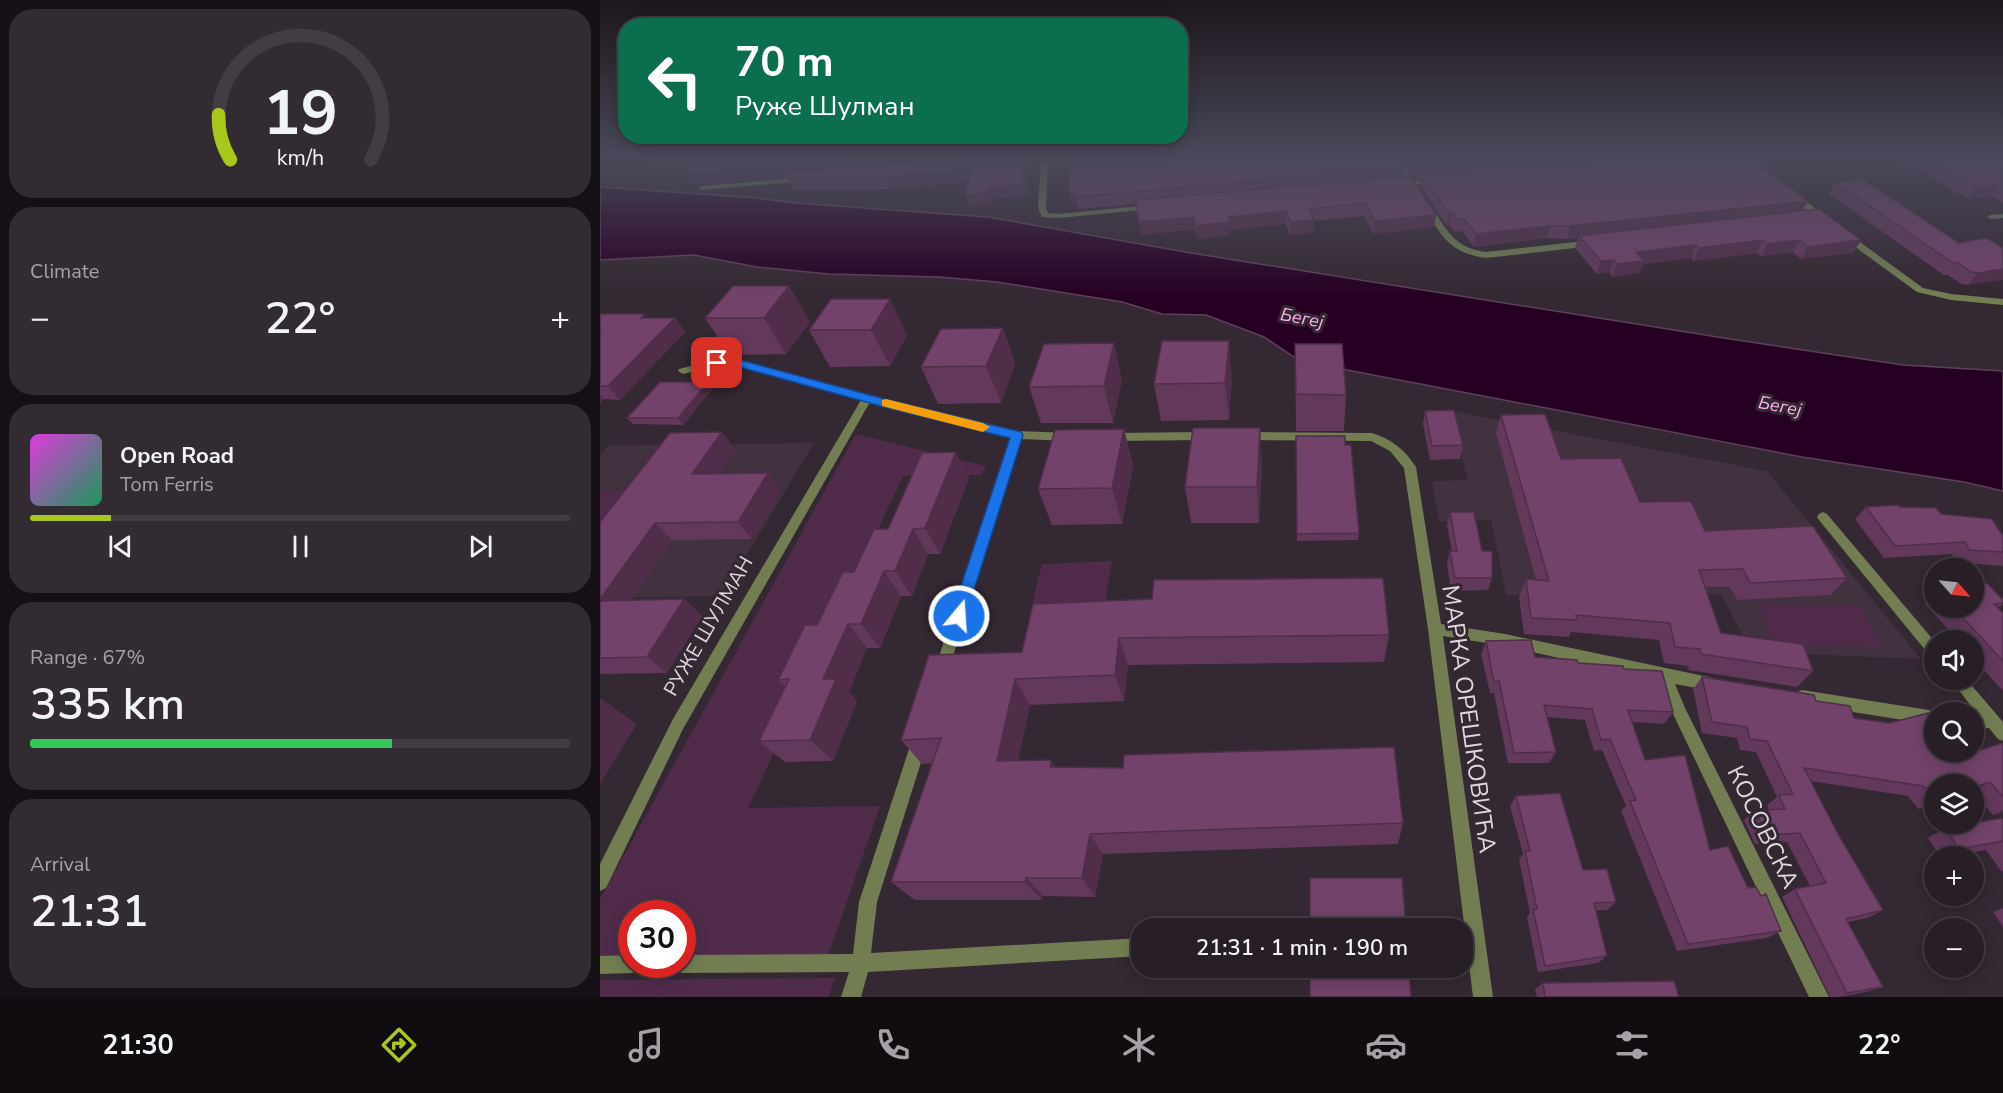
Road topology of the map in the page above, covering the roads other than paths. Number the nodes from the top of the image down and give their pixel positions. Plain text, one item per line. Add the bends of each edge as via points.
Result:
1 (1042, 203) edge
2 (1425, 203) edge
3 (1802, 203) edge
4 (1158, 207) edge
5 (1820, 216) junction
6 (2003, 216) edge
7 (1991, 217) dead end
8 (1809, 218) edge
9 (1602, 242) edge
10 (2003, 302) edge
11 (683, 371) dead end
12 (867, 398) junction
13 (1017, 435) junction
14 (1822, 517) dead end
15 (1435, 629) junction
16 (1924, 639) edge
17 (1665, 676) junction
18 (937, 684) edge
19 (1724, 686) edge
20 (1966, 690) edge
21 (1782, 694) edge
22 (1924, 716) edge
23 (1992, 721) junction
24 (1984, 722) edge
25 (923, 729) edge
26 (2003, 734) edge
27 (600, 882) edge
28 (1131, 948) edge
29 (861, 963) junction
30 (618, 964) edge
31 (696, 964) edge
32 (600, 965) edge
33 (851, 997) edge
34 (1483, 997) edge
35 (1819, 997) edge

1 - 4 street via 1045,214 1052,216
2 - 9 street via 1453,245 1463,251 1486,255
3 - 5 street
5 - 8 street
5 - 10 street via 1920,290
6 - 7 street
11 - 12 street via 729,360
12 - 13 street
12 - 27 street, РУЖЕ ШУЛМАН via 678,724
13 - 15 street, МАРКА ОРЕШКОВИЋА via 1372,437 1388,442 1400,451 1410,467
13 - 18 street
14 - 16 street
15 - 17 street via 1485,635
15 - 34 street, МАРКА ОРЕШКОВИЋА
17 - 19 street
17 - 35 street, КОСОВСКА
20 - 23 street
21 - 22 street
23 - 24 street
23 - 26 street
25 - 29 street via 868,902
28 - 29 street
29 - 31 street
29 - 33 street
30 - 32 street

